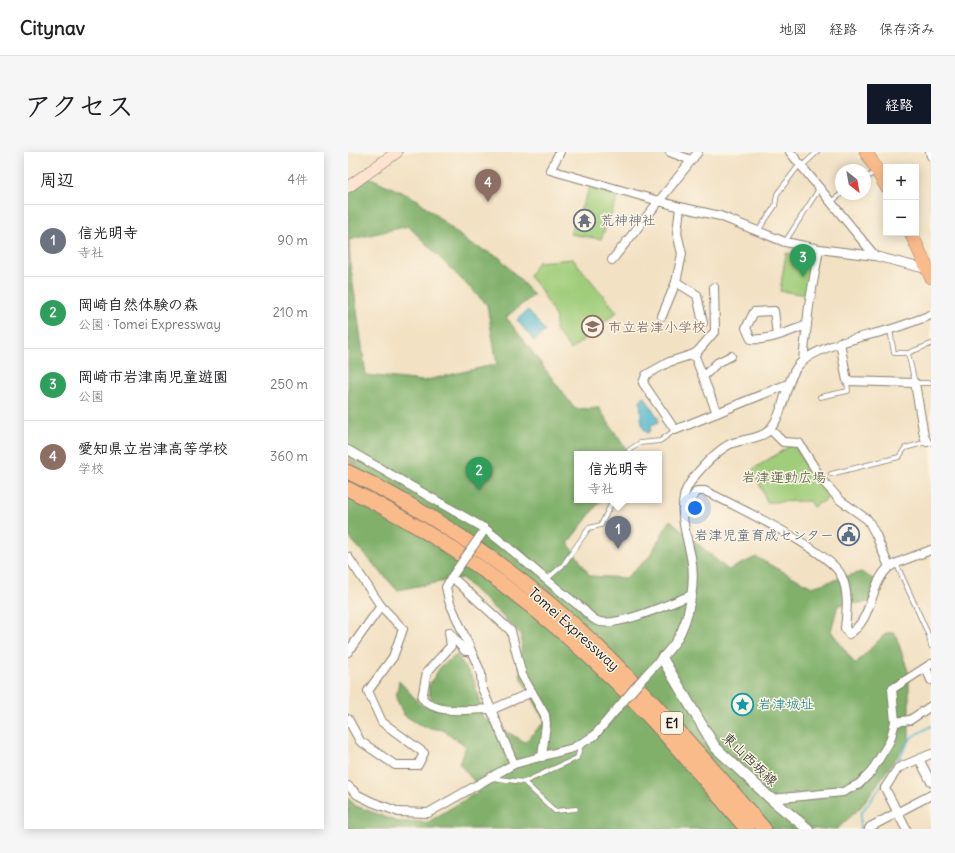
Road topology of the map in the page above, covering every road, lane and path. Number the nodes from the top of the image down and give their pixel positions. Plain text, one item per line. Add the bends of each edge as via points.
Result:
1 (396, 152) edge
2 (560, 152) edge
3 (670, 152) edge
4 (698, 152) edge
5 (790, 152) edge
6 (816, 152) edge
7 (866, 152) edge
8 (930, 152) edge
9 (931, 156) edge
10 (691, 160) junction
11 (801, 165) junction
12 (877, 170) junction
13 (871, 174) edge
14 (883, 181) edge
15 (348, 187) edge
16 (819, 189) junction
17 (835, 199) edge
18 (658, 200) junction
19 (831, 202) junction
20 (680, 207) junction
21 (758, 231) junction
22 (912, 236) edge
23 (785, 242) junction
24 (819, 249) junction
25 (876, 256) junction
26 (612, 260) dead end
27 (929, 273) edge
28 (676, 282) junction
29 (714, 287) dead end
30 (931, 315) edge
31 (662, 316) dead end
32 (703, 323) dead end
33 (807, 325) junction
34 (890, 330) junction
35 (777, 335) junction
36 (840, 342) junction
37 (931, 344) edge
38 (908, 353) junction
39 (694, 354) junction
40 (731, 356) dead end
41 (803, 360) junction
42 (704, 376) junction
43 (847, 381) junction
44 (915, 383) junction
45 (931, 383) edge
46 (788, 384) junction
47 (820, 397) dead end
48 (717, 413) junction
49 (770, 429) junction
50 (675, 430) junction
51 (929, 442) edge
52 (348, 450) edge
53 (629, 451) edge
54 (353, 462) edge
55 (831, 474) dead end
56 (348, 489) edge
57 (612, 503) edge
58 (682, 511) junction
59 (483, 531) junction
60 (931, 550) edge
61 (348, 558) edge
62 (893, 566) junction
63 (452, 576) junction
64 (546, 581) junction
65 (518, 587) junction
66 (692, 595) junction
67 (381, 606) junction
68 (931, 646) edge
69 (471, 651) junction
70 (348, 652) edge
71 (662, 658) junction
72 (928, 666) edge
73 (931, 680) edge
74 (532, 692) junction
75 (931, 706) edge
76 (491, 710) junction
77 (348, 719) edge
78 (895, 722) junction
79 (582, 743) junction
80 (931, 754) edge
81 (542, 757) junction
82 (919, 759) junction
83 (514, 764) junction
84 (490, 778) junction
85 (524, 782) junction
86 (931, 782) edge
87 (348, 786) edge
88 (931, 795) edge
89 (771, 799) junction
90 (576, 809) dead end
91 (898, 813) junction
92 (747, 829) edge
93 (764, 829) edge
94 (808, 829) edge
95 (869, 829) edge
96 (906, 829) edge

1 - 15 main road
2 - 18 street via 550,170
3 - 10 street
4 - 10 street
5 - 11 street
6 - 11 lane
7 - 12 main road
8 - 9 street
10 - 18 street
11 - 16 street
11 - 21 lane via 777,194 775,206
12 - 13 lane
12 - 14 main road
16 - 19 street
16 - 23 lane
17 - 19 lane
18 - 20 street
18 - 26 street
19 - 25 street
20 - 21 street via 720,216
20 - 28 street via 677,233 682,254
21 - 23 street
22 - 27 main road
23 - 24 street
24 - 25 street
24 - 33 street
25 - 27 street
28 - 31 street
28 - 32 street via 697,295
29 - 39 street via 715,331
30 - 34 street
33 - 35 street
33 - 41 street
34 - 36 street
34 - 38 lane via 894,353
35 - 35 street via 762,340 751,339 746,328 754,312 774,311
36 - 41 street
36 - 43 street
37 - 38 lane
38 - 44 lane
39 - 42 street
39 - 50 street via 669,362 643,379 643,383
40 - 42 street via 717,363
41 - 46 street
42 - 48 street
43 - 44 street
43 - 47 lane via 848,391
44 - 45 lane
44 - 51 street via 924,436
46 - 48 street
46 - 49 street via 776,421
48 - 50 street
49 - 58 street via 767,433 728,445 712,459 692,479 684,496
49 - 62 street via 782,442 799,443 822,480 840,500 868,520
50 - 53 lane via 660,441 640,443
51 - 55 lane via 905,448 899,457
52 - 54 street
54 - 59 street
54 - 65 highway, Tomei Expressway / E1
56 - 65 highway, Tomei Expressway / E1 via 406,520
57 - 64 lane via 601,525 590,528 563,565
58 - 62 street via 697,491 705,490 748,511 822,555 842,575 846,588 845,628 849,634 866,614 878,581
58 - 66 street via 691,559
59 - 63 street, bridge
59 - 64 street via 518,554
60 - 62 street
61 - 67 street
62 - 68 lane via 929,636
63 - 69 street via 446,587 449,601
63 - 74 street via 511,631 522,675
64 - 66 street via 597,621 634,617
65 - 92 highway, Tomei Expressway / E1 via 663,732
65 - 93 highway, Tomei Expressway / E1 via 572,624 633,682
66 - 71 street via 690,607 676,640
67 - 70 street
67 - 77 street via 403,628 393,657 368,691 382,722 424,752 418,766 396,765 360,741
69 - 76 street via 481,674 482,688
69 - 76 street via 465,651 449,632 451,646 427,672 422,698 439,709
71 - 79 street, bridge via 594,736
71 - 89 street, 東山西坂線 via 715,747
72 - 73 street
72 - 78 street via 892,688
74 - 76 street
74 - 81 street via 545,715
75 - 78 street via 910,720
76 - 83 street
78 - 89 street via 890,741 871,772 859,784 843,792
79 - 81 street
79 - 85 lane via 577,758
80 - 82 street
81 - 83 street
82 - 86 street
82 - 91 street via 898,768 884,788
83 - 84 street
84 - 85 lane
84 - 87 street via 428,813 399,812 358,795
85 - 90 lane via 555,811
88 - 91 street
89 - 94 street, 東山西坂線
91 - 95 street via 870,826
91 - 96 street

